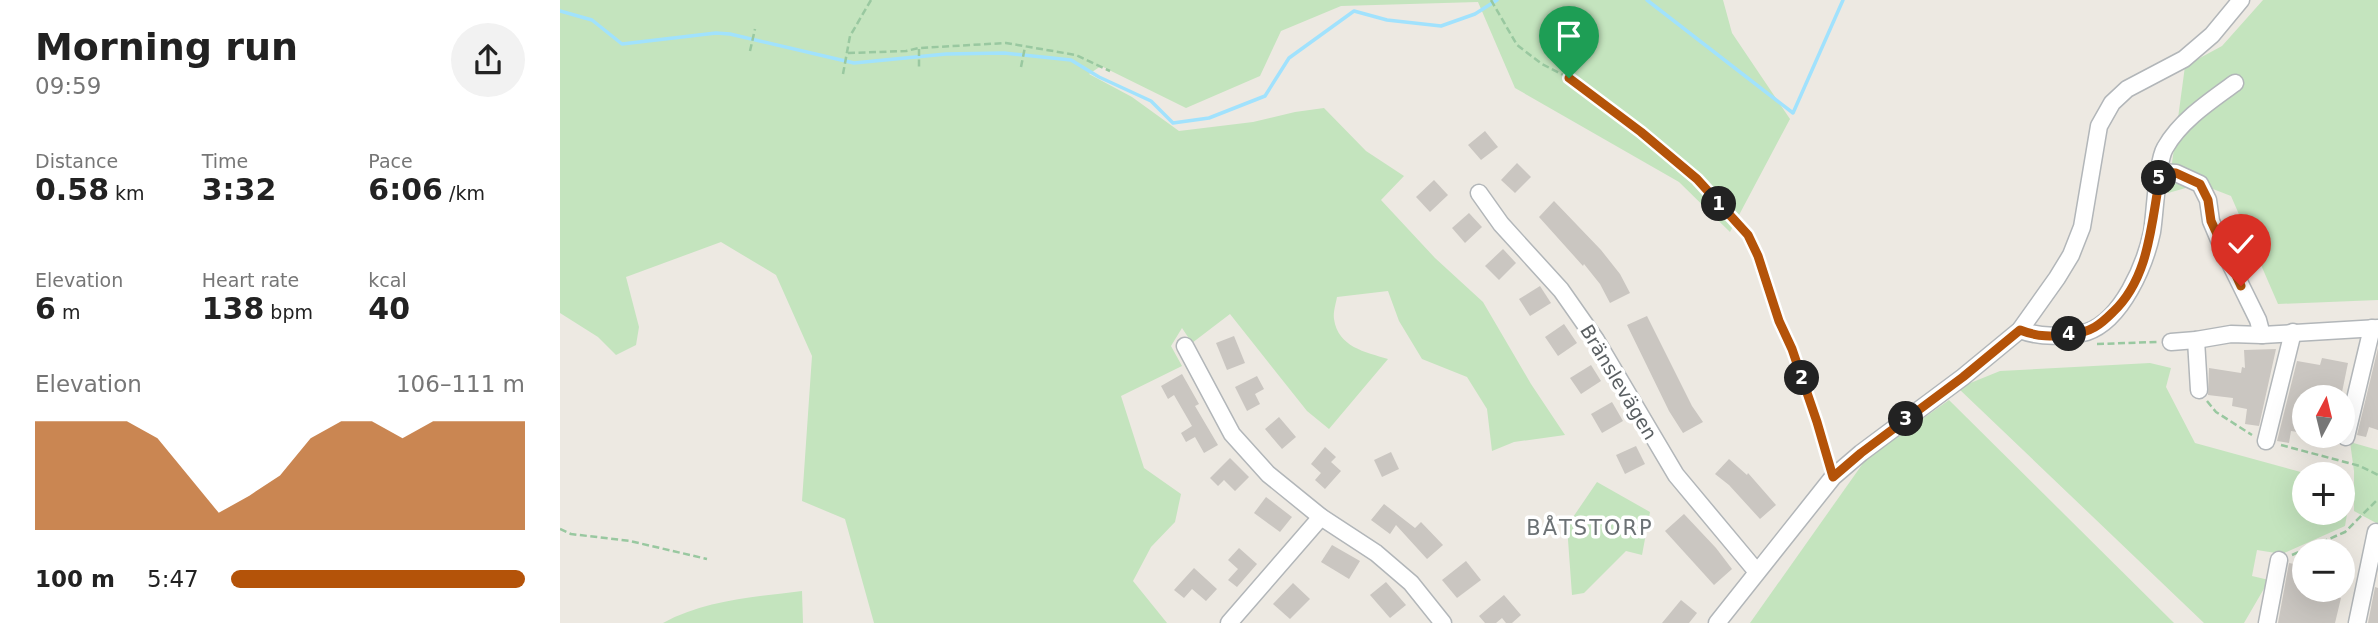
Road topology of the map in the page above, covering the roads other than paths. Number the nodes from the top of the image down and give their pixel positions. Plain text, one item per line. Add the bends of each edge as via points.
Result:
1 (2241, 0) edge
2 (2235, 83) dead end
3 (2161, 172) junction
4 (1479, 193) dead end
5 (2375, 328) edge
6 (2020, 330) junction
7 (2293, 332) junction
8 (2262, 335) junction
9 (2196, 340) junction
10 (2171, 342) dead end
11 (1185, 346) dead end
12 (2199, 390) road end
13 (2356, 399) edge
14 (2266, 441) road end
15 (1321, 517) junction
16 (2376, 532) dead end
17 (2279, 560) road end
18 (1757, 572) junction
19 (1229, 623) edge
20 (1441, 623) edge
21 (1717, 623) edge
22 (2267, 623) edge
23 (2357, 623) edge

1 - 6 street via 2184,59 2127,89 2112,103 2099,126 2082,227 2064,266
2 - 3 street via 2181,127 2164,150
3 - 6 street via 2151,234 2126,299 2087,332 2037,337
3 - 8 street via 2200,184 2211,221
4 - 18 street, Bränslevägen via 1561,289 1676,475
5 - 7 street
5 - 13 street
6 - 18 street via 1833,477
7 - 8 street
7 - 14 street
8 - 9 street
9 - 10 street
9 - 12 street
11 - 15 street via 1232,434 1268,474
15 - 19 street
15 - 20 street via 1376,552 1411,583
16 - 23 street
17 - 22 street
18 - 21 street

